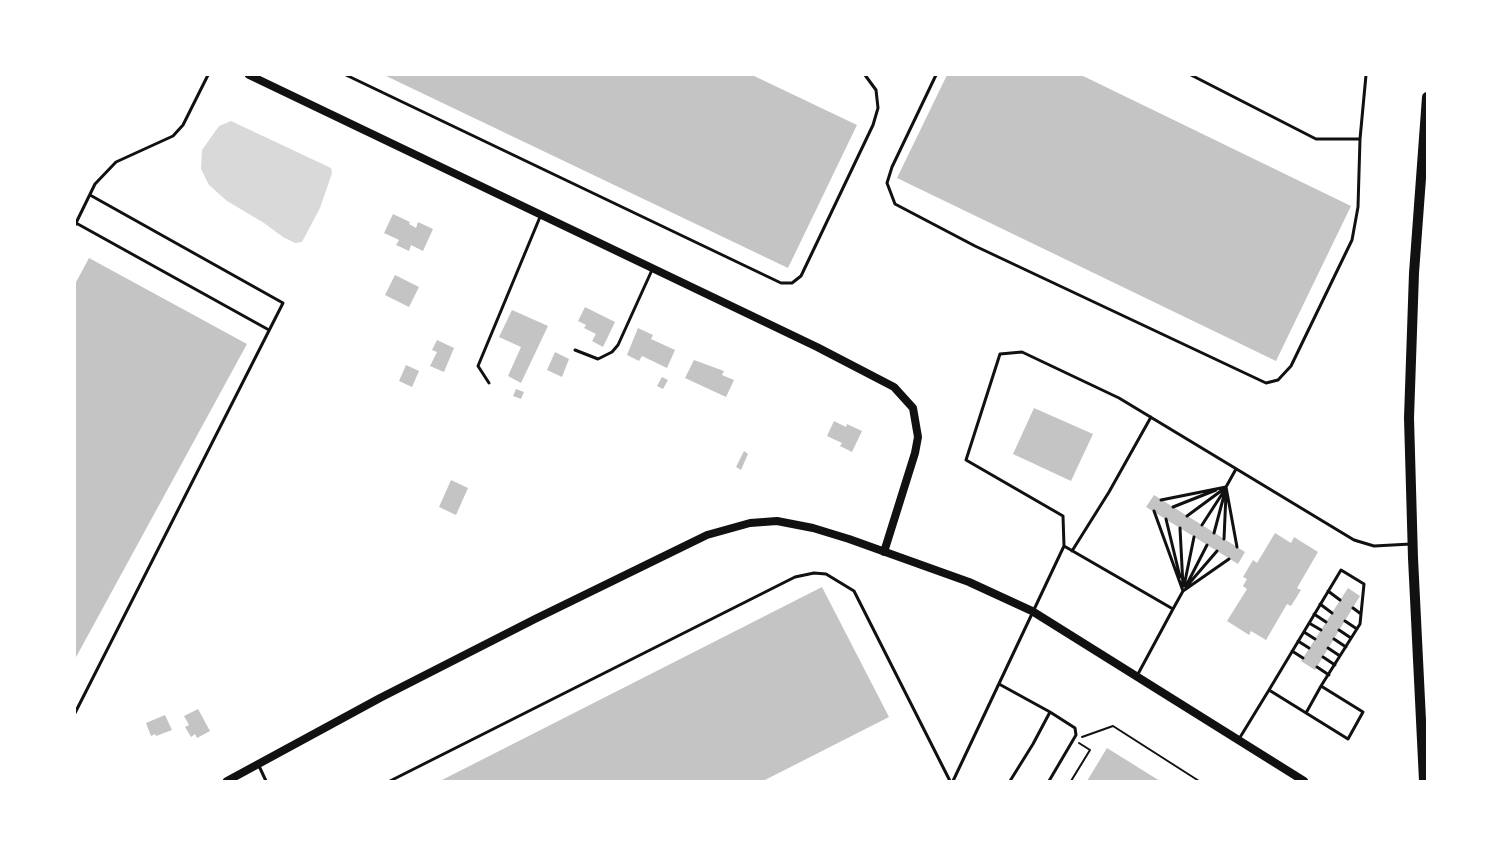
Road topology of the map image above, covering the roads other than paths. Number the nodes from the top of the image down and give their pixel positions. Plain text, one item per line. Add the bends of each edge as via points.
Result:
1 (208, 75) edge
2 (249, 75) edge
3 (346, 75) edge
4 (865, 75) edge
5 (936, 75) edge
6 (1191, 75) edge
7 (1366, 75) edge
8 (1427, 97) edge
9 (1360, 139) junction
10 (90, 195) junction
11 (541, 216) junction
12 (76, 224) edge
13 (653, 268) junction
14 (269, 330) junction
15 (575, 350) dead end
16 (489, 383) dead end
17 (1151, 417) junction
18 (1236, 469) junction
19 (1226, 487) junction
20 (1161, 500) dead end
21 (1173, 507) dead end
22 (1154, 512) dead end
23 (1187, 516) dead end
24 (1166, 519) dead end
25 (1202, 525) dead end
26 (1180, 528) dead end
27 (1214, 533) dead end
28 (1194, 537) dead end
29 (1224, 539) dead end
30 (1413, 544) junction
31 (1207, 545) dead end
32 (1064, 546) junction
33 (1237, 547) dead end
34 (1072, 550) junction
35 (1217, 551) dead end
36 (884, 552) junction
37 (1229, 559) dead end
38 (1183, 591) junction
39 (1328, 591) junction
40 (1340, 600) dead end
41 (1320, 604) junction
42 (1353, 608) dead end
43 (1173, 609) junction
44 (1032, 611) junction
45 (1332, 613) dead end
46 (1314, 614) junction
47 (1361, 614) junction
48 (1345, 621) dead end
49 (1326, 622) dead end
50 (1309, 623) junction
51 (1357, 629) junction
52 (1321, 630) dead end
53 (1339, 630) dead end
54 (1303, 632) junction
55 (1351, 638) junction
56 (1315, 639) dead end
57 (1334, 639) dead end
58 (1298, 641) junction
59 (1346, 647) junction
60 (1309, 648) dead end
61 (1328, 648) dead end
62 (1292, 651) junction
63 (1340, 656) junction
64 (1323, 657) dead end
65 (1303, 658) dead end
66 (1335, 665) junction
67 (1317, 667) dead end
68 (1329, 675) junction
69 (1136, 678) junction
70 (999, 684) junction
71 (1322, 686) junction
72 (1269, 690) junction
73 (1050, 712) junction
74 (75, 713) edge
75 (1306, 713) junction
76 (1238, 740) junction
77 (257, 763) junction
78 (227, 781) edge
79 (266, 781) edge
80 (390, 781) edge
81 (951, 781) edge
82 (1010, 781) edge
83 (1049, 781) edge
84 (1304, 781) edge
85 (1424, 781) edge

1 - 10 lane via 190,114 173,136 116,162
2 - 11 street
3 - 4 lane via 781,283 792,283 801,276 873,125 878,108 876,90
5 - 9 lane via 892,167 887,183 895,204 975,246 1266,383 1278,380 1290,366 1352,240 1358,207
6 - 9 lane via 1316,138
7 - 9 lane
8 - 30 main road via 1412,319 1409,418
10 - 12 lane
10 - 14 lane via 283,303
11 - 13 street
11 - 16 lane via 478,366
12 - 14 lane
13 - 15 lane via 612,352 598,359
13 - 36 street via 880,379 904,396 913,408 918,437
14 - 74 lane
17 - 18 lane
17 - 32 lane via 1022,352 1000,354 966,460 1063,516
17 - 34 lane
18 - 19 lane
18 - 30 lane via 1354,540 1374,546
19 - 20 lane
19 - 21 lane
19 - 23 lane
19 - 25 lane
19 - 27 lane
19 - 29 lane
19 - 33 lane
22 - 38 lane
24 - 38 lane
26 - 38 lane
28 - 38 lane
30 - 85 main road
31 - 38 lane
32 - 34 lane
32 - 44 lane
34 - 43 lane
35 - 38 lane
36 - 44 street via 969,582
36 - 77 street via 831,532 777,521 750,523 707,535
37 - 38 lane
38 - 43 lane
39 - 40 lane
39 - 41 lane
39 - 47 lane via 1341,570 1364,584
41 - 45 lane
41 - 46 lane
42 - 47 lane
43 - 69 lane
44 - 69 street
44 - 70 lane
46 - 49 lane
46 - 50 lane
47 - 51 lane
48 - 51 lane
50 - 52 lane
50 - 54 lane
51 - 55 lane
53 - 55 lane
54 - 56 lane
54 - 58 lane
55 - 59 lane
57 - 59 lane
58 - 60 lane
58 - 62 lane
59 - 63 lane
61 - 63 lane
62 - 65 lane
62 - 72 lane
63 - 66 lane
64 - 66 lane
66 - 68 lane
67 - 68 lane
68 - 71 lane
69 - 76 street
70 - 73 lane
70 - 81 lane
71 - 75 lane
71 - 75 lane via 1363,712 1348,739
72 - 75 lane
72 - 76 lane
73 - 82 lane
73 - 83 lane via 1075,728 1076,735
76 - 84 street
77 - 78 street
77 - 79 lane
80 - 81 lane via 795,577 814,573 826,574 854,591

